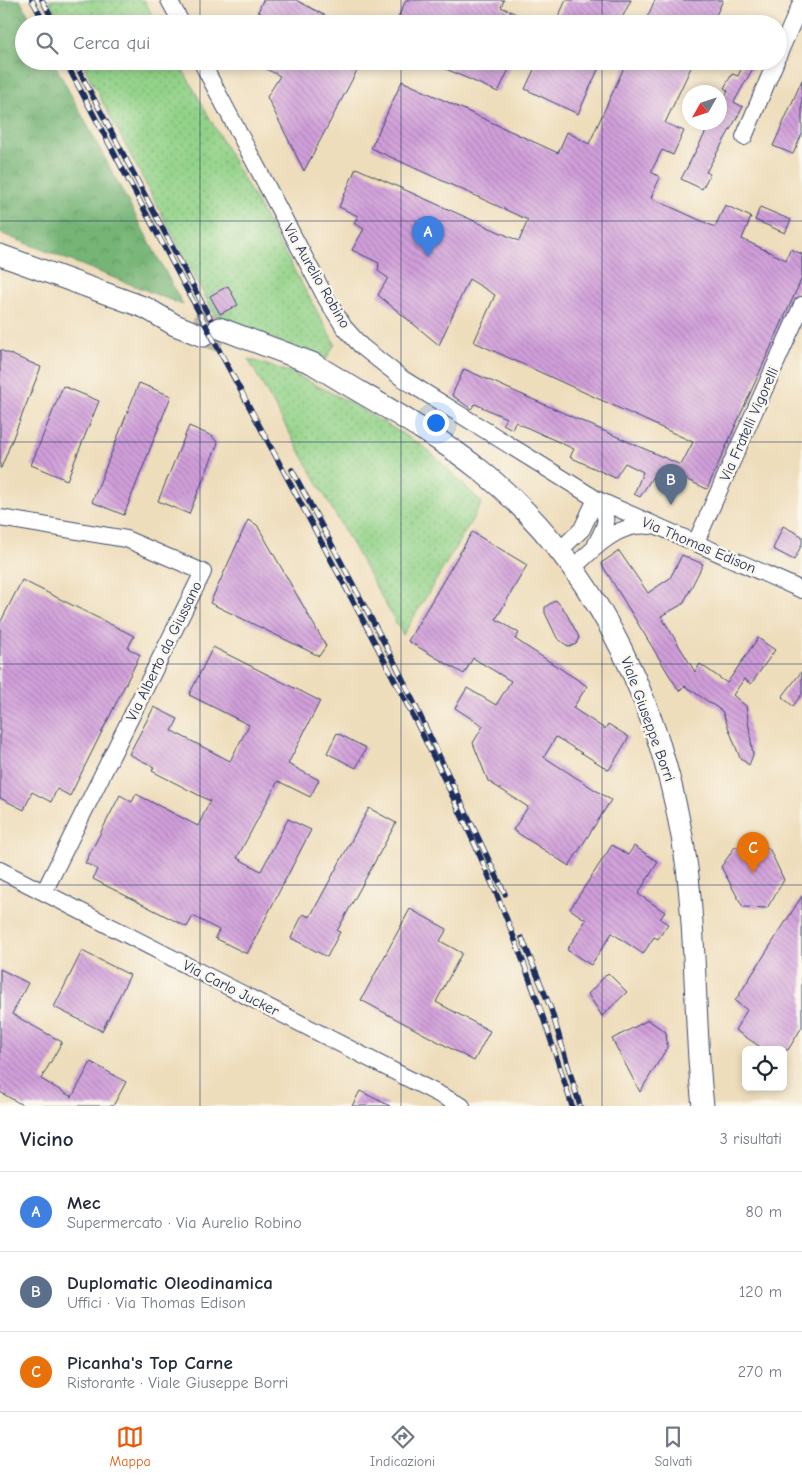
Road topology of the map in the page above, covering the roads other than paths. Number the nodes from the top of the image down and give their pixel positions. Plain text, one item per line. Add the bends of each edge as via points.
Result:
1 (169, 0) edge
2 (802, 1) edge
3 (177, 15) edge
4 (787, 35) edge
5 (206, 70) edge
6 (772, 70) edge
7 (744, 137) dead end
8 (0, 255) edge
9 (802, 305) edge
10 (596, 499) junction
11 (0, 518) edge
12 (655, 527) junction
13 (696, 542) junction
14 (595, 547) junction
15 (559, 551) junction
16 (573, 568) junction
17 (802, 590) edge
18 (0, 870) edge
19 (44, 892) junction
20 (690, 902) junction
21 (462, 1106) edge
22 (692, 1106) edge
23 (703, 1106) edge

1 - 3 street
2 - 4 street
5 - 10 street, Via Aurelio Robino via 327,300 361,346 403,379
6 - 7 street
8 - 15 main road, Viale Giuseppe Borri via 146,308 175,325 211,332 310,362 395,411 471,463 514,501
9 - 13 street, Via Fratelli Vigorelli
10 - 12 street, Via Thomas Edison
10 - 14 street via 606,513 605,528
10 - 15 street via 582,528
11 - 19 street, Via Alberto da Giussano via 126,539 203,572
12 - 13 street, Via Thomas Edison
12 - 14 street via 640,525 627,528
13 - 17 street, Via Thomas Edison
14 - 16 street
15 - 16 main road, Viale Giuseppe Borri
16 - 20 main road, Viale Giuseppe Borri via 621,646 654,726 680,822
18 - 19 street, Via Carlo Jucker
19 - 21 street, Via Carlo Jucker
20 - 22 main road, Viale Giuseppe Borri via 684,964
20 - 23 main road, Viale Giuseppe Borri

